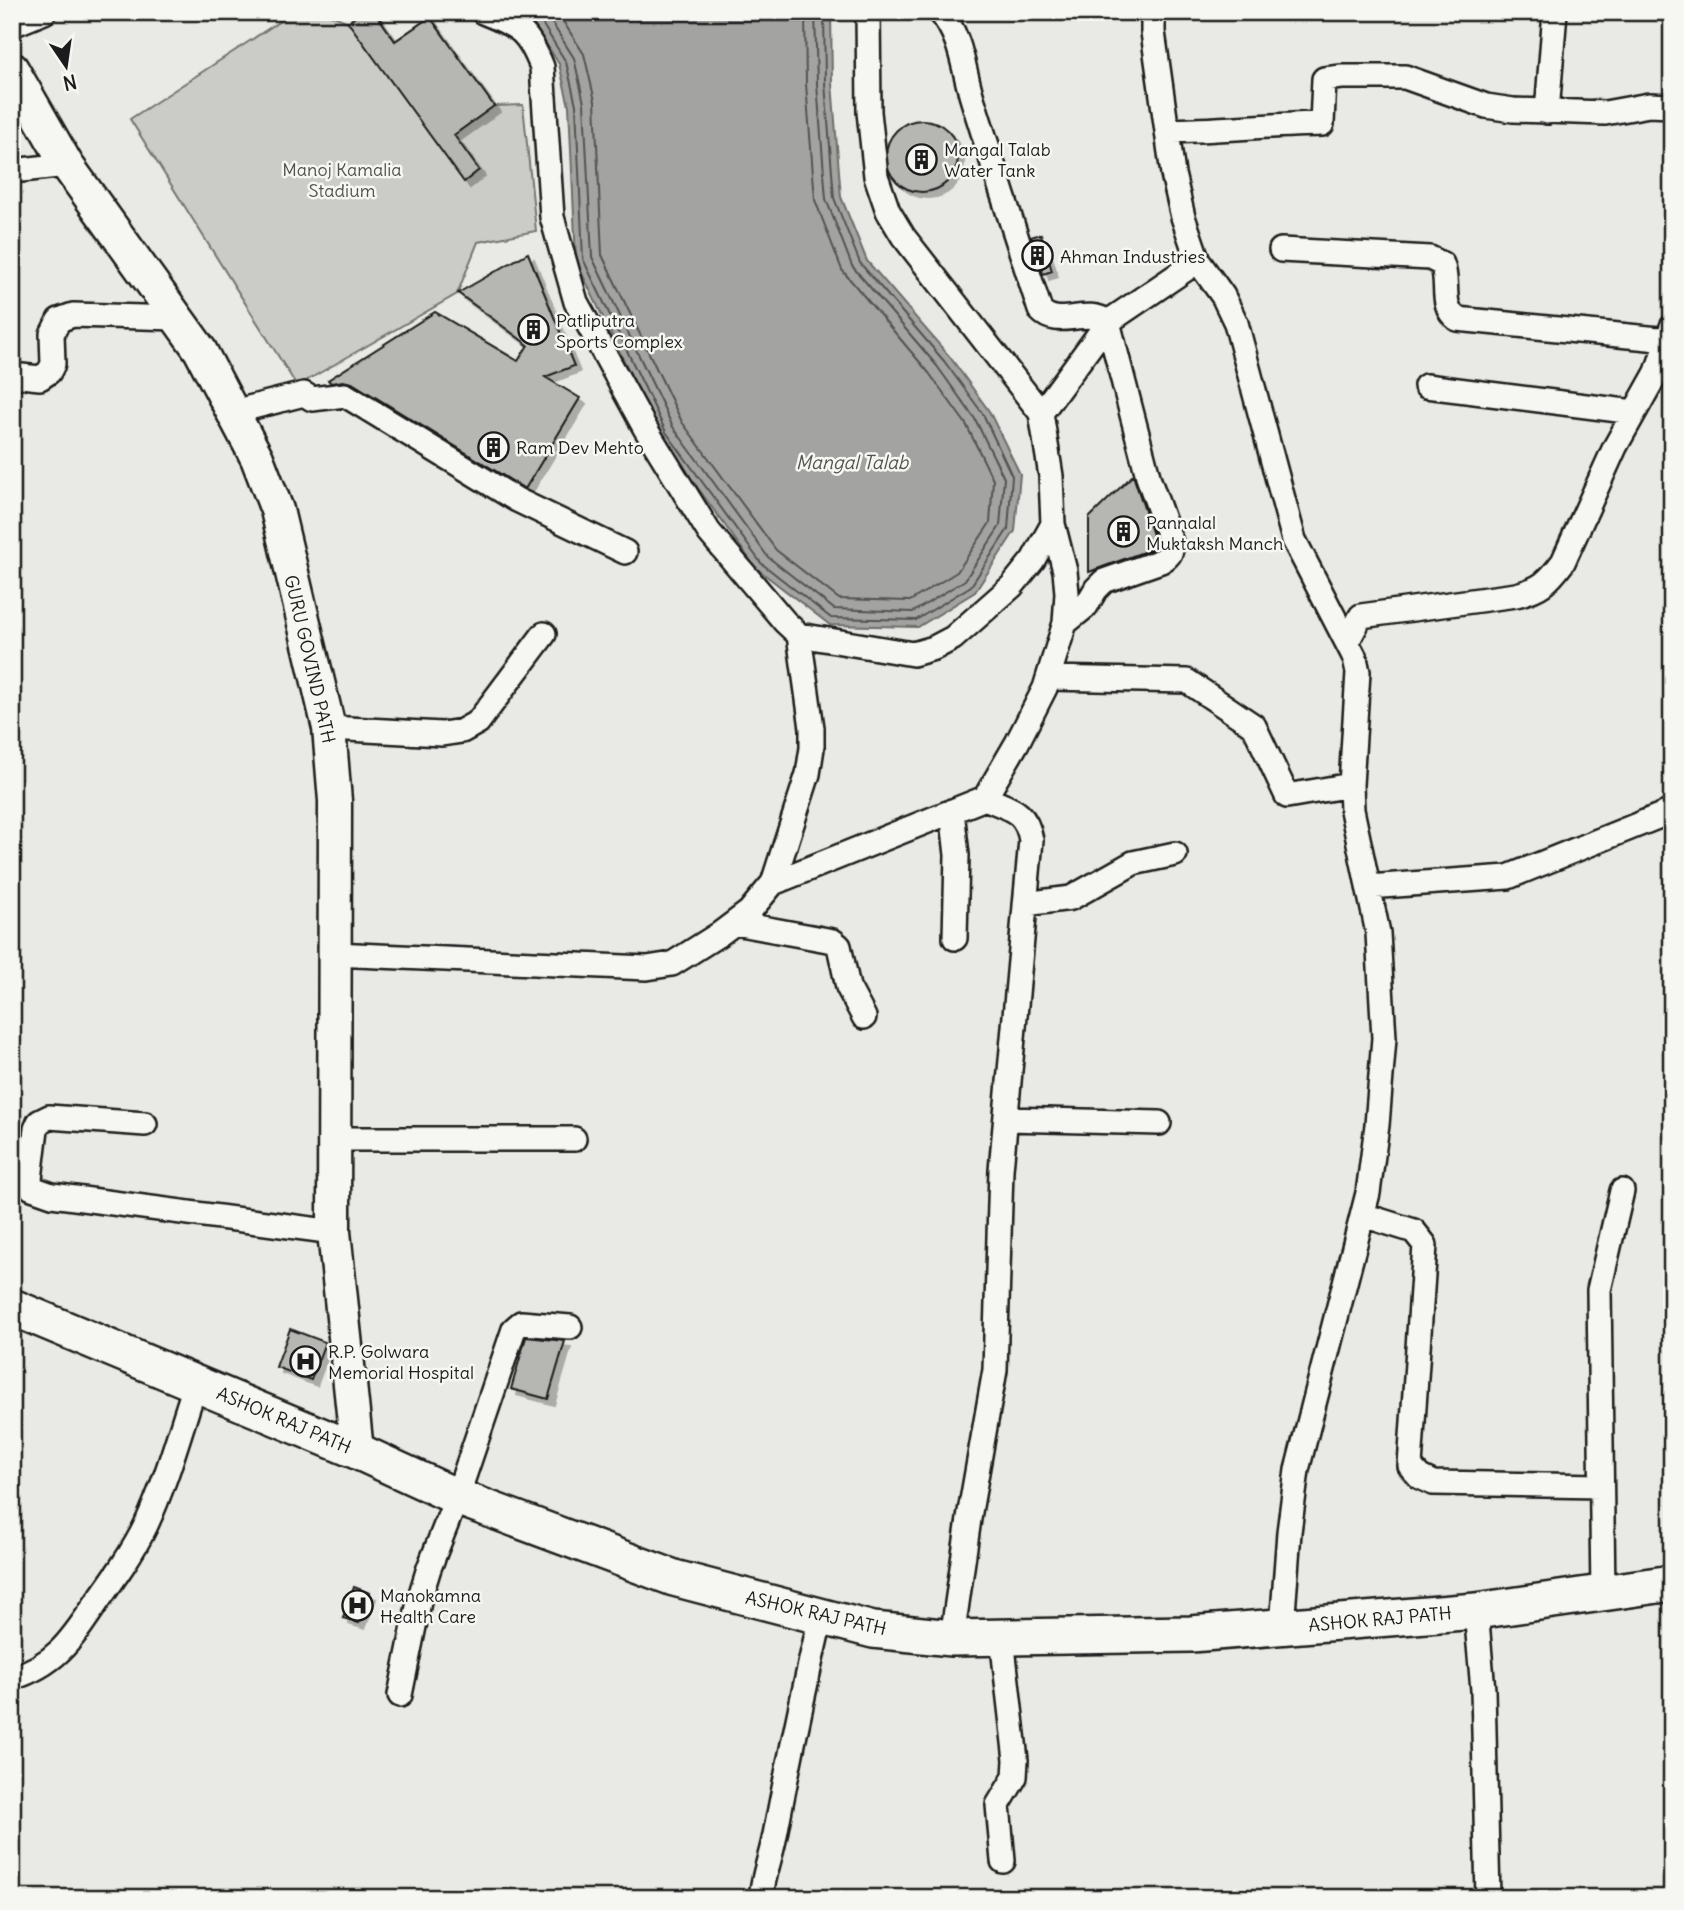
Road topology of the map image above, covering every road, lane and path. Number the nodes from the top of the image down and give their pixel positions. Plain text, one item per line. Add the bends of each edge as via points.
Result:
1 (44, 12) edge
2 (483, 12) edge
3 (868, 12) edge
4 (940, 12) edge
5 (1153, 12) edge
6 (1555, 12) edge
7 (12, 25) edge
8 (12, 69) edge
9 (1672, 106) edge
10 (1547, 112) junction
11 (1167, 131) junction
12 (66, 165) junction
13 (12, 171) edge
14 (1281, 250) dead end
15 (1198, 261) junction
16 (177, 318) junction
17 (1108, 322) junction
18 (1670, 333) edge
19 (12, 375) edge
20 (1426, 386) dead end
21 (233, 412) junction
22 (1634, 412) junction
23 (1041, 413) junction
24 (1053, 524) junction
25 (625, 552) dead end
26 (1065, 623) junction
27 (544, 634) dead end
28 (799, 635) junction
29 (1347, 642) junction
30 (1049, 678) junction
31 (328, 728) junction
32 (1351, 785) junction
33 (985, 798) junction
34 (952, 811) junction
35 (1672, 811) edge
36 (1175, 854) dead end
37 (773, 883) junction
38 (1368, 887) junction
39 (1025, 904) junction
40 (735, 923) junction
41 (955, 937) dead end
42 (334, 954) junction
43 (864, 1017) dead end
44 (1006, 1119) junction
45 (1159, 1123) dead end
46 (145, 1124) dead end
47 (333, 1139) junction
48 (573, 1139) dead end
49 (1622, 1191) dead end
50 (1363, 1215) junction
51 (334, 1232) junction
52 (12, 1307) edge
53 (569, 1327) dead end
54 (197, 1383) junction
55 (357, 1451) junction
56 (1600, 1486) junction
57 (457, 1497) junction
58 (1672, 1583) edge
59 (1604, 1594) junction
60 (1476, 1611) junction
61 (821, 1616) junction
62 (1282, 1627) junction
63 (952, 1638) junction
64 (1002, 1638) junction
65 (12, 1678) edge
66 (401, 1695) dead end
67 (1003, 1861) dead end
68 (761, 1898) edge
69 (1488, 1898) edge

1 - 7 street
2 - 28 street via 517,26 533,43 542,67 552,217 576,302 709,532
3 - 23 street via 869,112 876,176 888,211
4 - 17 street via 959,46 1040,310 1056,319 1090,315
5 - 11 street
6 - 10 street
8 - 12 street, GURU GOVIND PATH
9 - 10 street via 1605,113
10 - 11 street via 1486,106 1405,77 1342,77 1324,79 1322,124
11 - 15 street via 1183,217
12 - 13 street
12 - 16 street, GURU GOVIND PATH
14 - 18 street via 1430,258 1442,264 1446,273 1446,303 1457,319
15 - 17 street
15 - 29 street via 1236,323 1294,540
16 - 19 street via 73,315 59,320 52,334 54,364 49,372 40,378
16 - 21 street, GURU GOVIND PATH
17 - 23 street
17 - 26 street via 1172,551 1161,561 1104,581 1086,606
18 - 22 street via 1657,372
20 - 22 street
21 - 25 street via 304,394 312,399 345,395 517,500
21 - 31 street, GURU GOVIND PATH via 277,510
22 - 29 street via 1563,562 1544,585 1516,596 1361,616
23 - 24 street
24 - 26 street via 1065,571
24 - 28 street via 1012,586 953,638 934,648 913,654
26 - 30 street
27 - 31 street via 478,722 462,731
28 - 37 street via 812,748
29 - 32 street via 1358,672
30 - 32 street via 1187,681 1254,726 1287,796
30 - 33 street
31 - 42 street, GURU GOVIND PATH via 335,801
32 - 38 street via 1356,840
33 - 34 street
33 - 39 street via 1021,814 1028,824 1031,839
34 - 37 street
34 - 41 street via 957,855
35 - 38 street via 1508,877
36 - 39 street via 1133,863 1071,898
37 - 40 street
38 - 50 street via 1378,933 1384,1038
39 - 44 street
40 - 42 street via 672,964 647,968
40 - 43 street via 833,941 839,946 848,987
42 - 47 street, GURU GOVIND PATH
44 - 45 street
44 - 63 street via 995,1370
46 - 51 street via 49,1117 39,1122 32,1188 52,1195
47 - 48 street
47 - 51 street, GURU GOVIND PATH
49 - 56 street via 1599,1290
50 - 56 street via 1414,1231 1425,1245 1410,1466 1433,1483
50 - 62 street via 1297,1470
51 - 55 street, GURU GOVIND PATH
52 - 54 main road, ASHOK RAJ PATH
53 - 57 street via 521,1323 514,1329
54 - 55 main road, ASHOK RAJ PATH
54 - 65 street via 135,1546 68,1644 35,1670
55 - 57 main road, ASHOK RAJ PATH
56 - 59 street
57 - 61 main road, ASHOK RAJ PATH via 674,1578
57 - 66 street via 420,1597
58 - 59 main road, ASHOK RAJ PATH
59 - 60 main road, ASHOK RAJ PATH
60 - 62 main road, ASHOK RAJ PATH
60 - 69 street via 1483,1690
61 - 63 main road, ASHOK RAJ PATH via 873,1630
61 - 68 street
62 - 64 main road, ASHOK RAJ PATH
63 - 64 main road, ASHOK RAJ PATH
64 - 67 street via 1016,1760 1015,1777 998,1805

